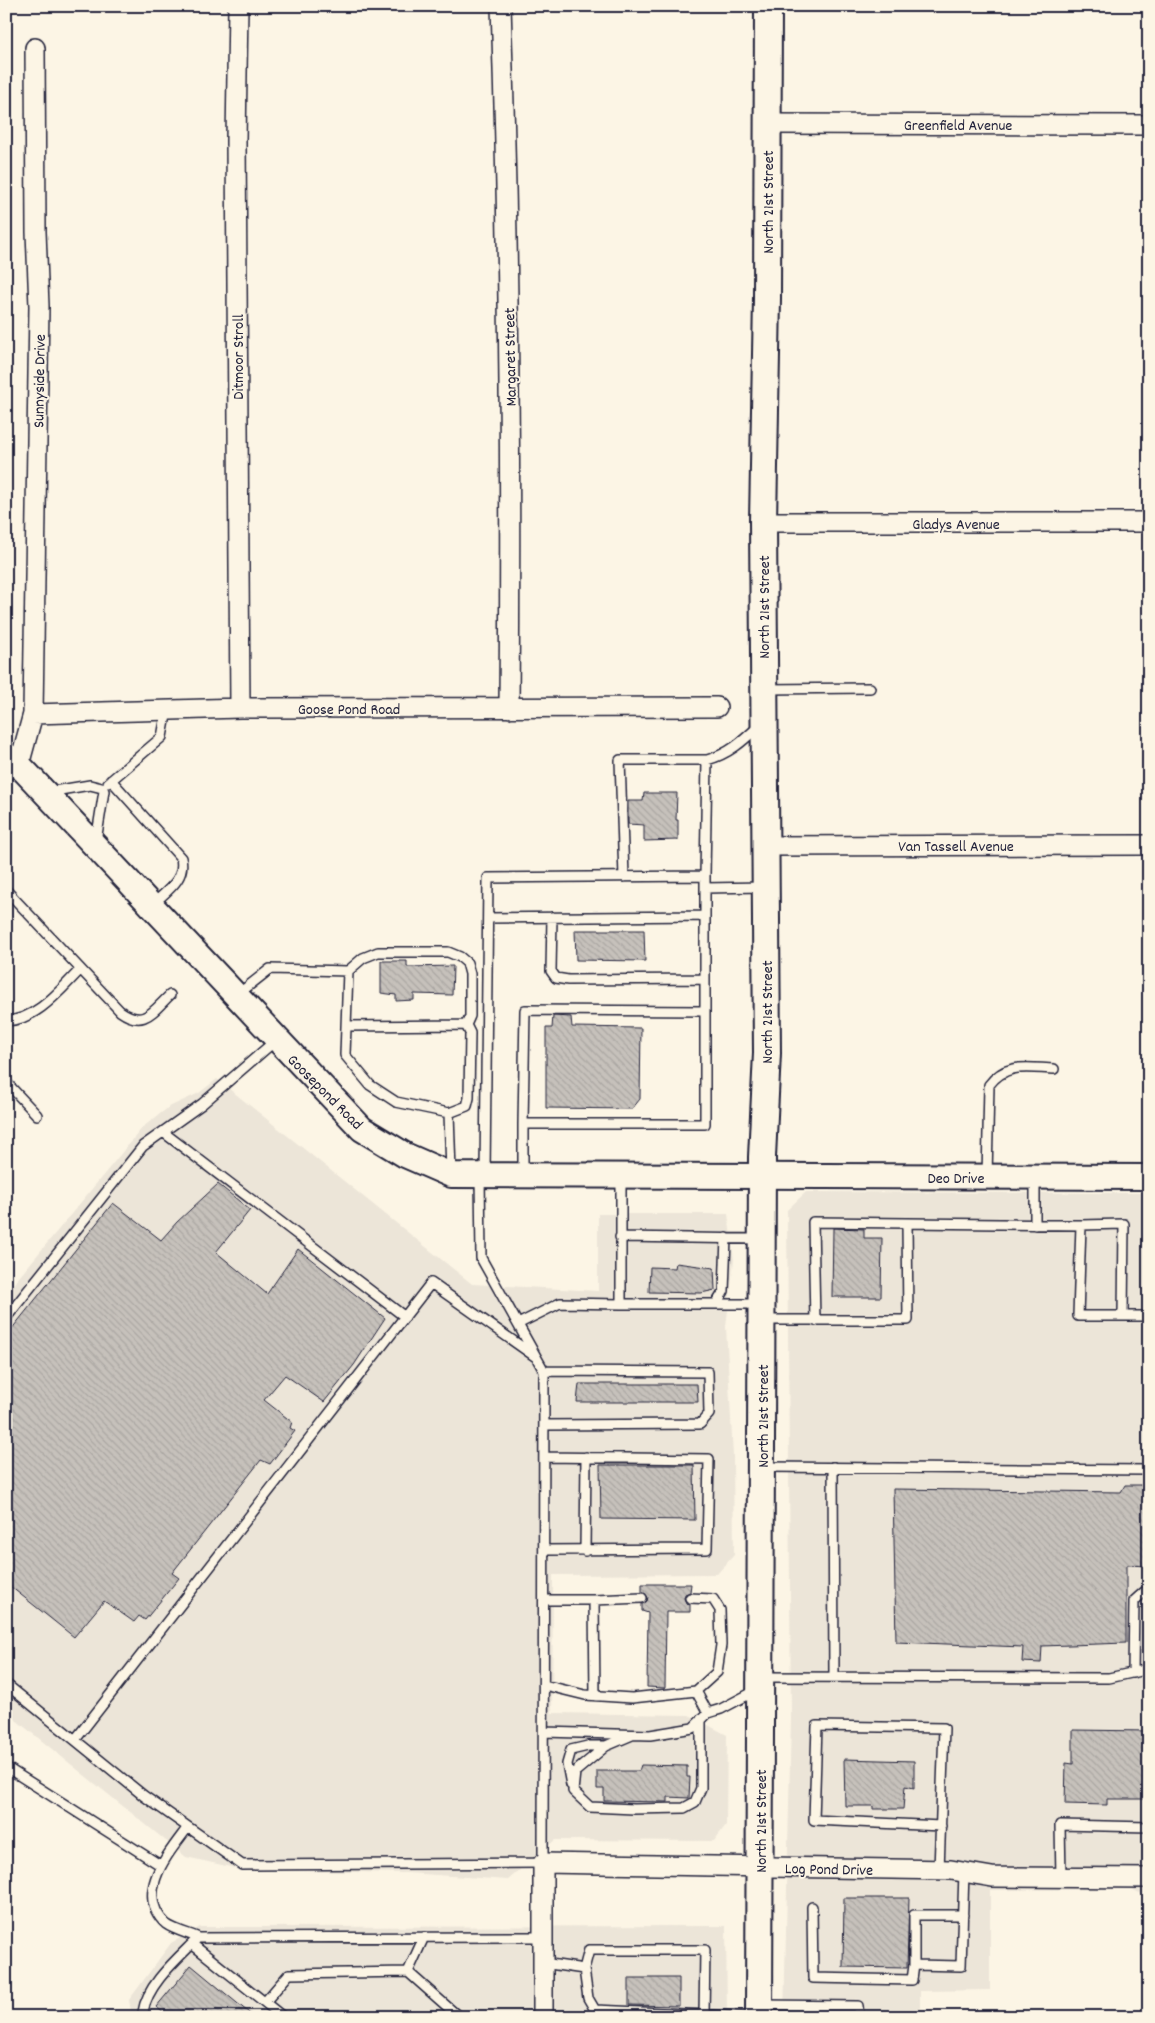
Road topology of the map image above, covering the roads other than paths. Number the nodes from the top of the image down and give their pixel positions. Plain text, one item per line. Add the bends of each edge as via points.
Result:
1 (238, 6) edge
2 (501, 6) edge
3 (768, 6) edge
4 (35, 48) dead end
5 (767, 124) junction
6 (1149, 124) edge
7 (762, 522) junction
8 (1149, 522) edge
9 (870, 688) dead end
10 (764, 690) junction
11 (717, 707) dead end
12 (240, 708) junction
13 (508, 708) junction
14 (167, 710) junction
15 (33, 714) junction
16 (764, 721) junction
17 (707, 760) junction
18 (11, 766) edge
19 (111, 780) junction
20 (102, 788) junction
21 (45, 793) junction
22 (1149, 845) edge
23 (95, 846) junction
24 (764, 846) junction
25 (624, 876) junction
26 (705, 876) junction
27 (765, 887) junction
28 (705, 888) junction
29 (6, 890) edge
30 (151, 906) junction
31 (705, 916) junction
32 (552, 917) junction
33 (488, 918) junction
34 (80, 970) junction
35 (348, 971) junction
36 (705, 979) junction
37 (170, 995) dead end
38 (235, 996) junction
39 (705, 1011) junction
40 (6, 1021) edge
41 (466, 1025) junction
42 (346, 1026) junction
43 (276, 1040) junction
44 (1054, 1069) dead end
45 (6, 1082) edge
46 (449, 1113) junction
47 (38, 1116) dead end
48 (523, 1124) junction
49 (163, 1132) junction
50 (451, 1175) junction
51 (483, 1175) junction
52 (523, 1175) junction
53 (621, 1176) junction
54 (763, 1176) junction
55 (987, 1177) junction
56 (1034, 1177) junction
57 (1149, 1177) edge
58 (907, 1223) junction
59 (1035, 1225) junction
60 (1081, 1225) junction
61 (620, 1237) junction
62 (726, 1238) junction
63 (762, 1239) junction
64 (621, 1304) junction
65 (716, 1304) junction
66 (762, 1312) junction
67 (1123, 1316) junction
68 (1149, 1316) edge
69 (405, 1317) junction
70 (6, 1318) edge
71 (815, 1321) junction
72 (518, 1324) junction
73 (537, 1358) junction
74 (544, 1371) junction
75 (544, 1425) junction
76 (544, 1457) junction
77 (586, 1457) junction
78 (761, 1467) junction
79 (833, 1467) junction
80 (1149, 1470) edge
81 (544, 1550) junction
82 (585, 1551) junction
83 (1149, 1592) edge
84 (642, 1598) dead end
85 (690, 1598) dead end
86 (544, 1600) junction
87 (594, 1600) junction
88 (1149, 1669) edge
89 (1133, 1672) junction
90 (834, 1677) junction
91 (761, 1682) junction
92 (6, 1684) edge
93 (544, 1685) junction
94 (696, 1692) junction
95 (595, 1696) junction
96 (705, 1716) junction
97 (544, 1732) junction
98 (632, 1735) junction
99 (75, 1740) junction
100 (606, 1746) junction
101 (6, 1767) edge
102 (572, 1788) junction
103 (940, 1826) junction
104 (1149, 1827) edge
105 (188, 1828) junction
106 (543, 1863) junction
107 (160, 1866) junction
108 (760, 1867) junction
109 (939, 1870) junction
110 (964, 1872) junction
111 (1061, 1877) junction
112 (1149, 1878) edge
113 (812, 1907) dead end
114 (963, 1915) junction
115 (543, 1936) junction
116 (424, 1937) junction
117 (196, 1941) junction
118 (543, 1963) junction
119 (914, 1965) junction
120 (584, 1969) junction
121 (408, 1972) junction
122 (264, 2002) junction
123 (802, 2007) junction
124 (757, 2013) edge
125 (704, 2015) junction
126 (146, 2017) edge
127 (283, 2017) edge
128 (459, 2017) edge
129 (543, 2017) edge
130 (802, 2017) edge
131 (858, 2017) edge

1 - 12 street, Ditmoor Stroll
2 - 13 street, Margaret Street via 511,499
3 - 5 main road, North 21st Street
4 - 15 street, Sunnyside Drive via 39,306
5 - 6 street, Greenfield Avenue
5 - 7 main road, North 21st Street
7 - 8 street, Gladys Avenue
7 - 10 main road, North 21st Street
9 - 10 lane
10 - 16 main road, North 21st Street
11 - 13 street, Goose Pond Road
12 - 13 street, Goose Pond Road
12 - 14 street, Goose Pond Road
14 - 15 street, Goose Pond Road
14 - 19 lane via 162,737
15 - 18 street
16 - 17 lane via 737,747
16 - 24 main road, North 21st Street
17 - 25 lane via 620,760
17 - 26 lane
18 - 21 street, Goosepond Road
19 - 20 lane
19 - 30 lane via 181,858 181,876
20 - 21 lane via 90,785
20 - 23 lane
21 - 23 street, Goosepond Road
22 - 24 street, Van Tassell Avenue
23 - 30 street, Goosepond Road
24 - 27 main road, North 21st Street
25 - 26 lane
25 - 33 lane via 488,878
26 - 28 lane
27 - 28 lane
27 - 54 main road, North 21st Street via 767,1053
28 - 31 lane
29 - 34 lane
30 - 38 street, Goosepond Road
31 - 32 lane
31 - 36 lane
32 - 33 lane
32 - 36 lane via 551,971 556,978
33 - 51 lane
34 - 37 lane via 131,1019 146,1018
34 - 40 lane via 36,1010
35 - 38 lane via 270,969
35 - 41 lane via 363,958 378,952 448,952 460,957 468,963 470,974 470,1016
35 - 42 lane
36 - 39 lane
38 - 43 street, Goosepond Road
39 - 48 lane via 525,1010
39 - 48 lane via 706,1124
41 - 42 lane
41 - 46 lane via 470,1033 469,1098 467,1106
42 - 46 lane via 345,1055 370,1085 396,1102
43 - 49 lane via 202,1104
43 - 50 street, Goosepond Road via 362,1129 405,1155
44 - 55 lane via 1012,1068 997,1075 989,1085
45 - 47 lane
46 - 50 lane
48 - 52 lane
49 - 69 lane
49 - 70 lane via 143,1146
50 - 51 street, Goosepond Road
51 - 52 street, Goosepond Road
51 - 72 lane via 481,1258
52 - 53 street, Goosepond Road
53 - 54 street, Goosepond Road
53 - 61 lane
54 - 55 street, Deo Drive
54 - 63 main road, North 21st Street
55 - 56 street, Deo Drive
56 - 57 street, Deo Drive
56 - 59 lane
58 - 59 lane
58 - 71 lane via 908,1320
58 - 71 lane via 813,1222
59 - 60 lane
60 - 67 lane via 1124,1224
60 - 67 lane via 1078,1316
61 - 62 lane
61 - 64 lane
62 - 63 lane
62 - 65 lane via 724,1291
63 - 66 main road, North 21st Street
64 - 65 lane
64 - 72 lane via 560,1303
65 - 66 lane
66 - 71 lane
66 - 78 main road, North 21st Street
67 - 68 lane
69 - 73 lane via 431,1283
69 - 99 lane
72 - 73 lane
73 - 74 lane
74 - 75 lane
74 - 75 lane via 708,1372 709,1414 700,1424
75 - 76 lane
76 - 77 lane
76 - 81 lane
77 - 82 lane
77 - 82 lane via 709,1459 707,1549
78 - 79 lane
78 - 91 main road, North 21st Street
79 - 80 lane
79 - 90 lane
81 - 82 lane
81 - 86 lane
83 - 89 lane via 1144,1592 1134,1601
84 - 87 lane
85 - 94 lane via 713,1599 720,1610 721,1645 717,1672
86 - 87 lane
86 - 93 lane
87 - 95 lane
88 - 89 lane
89 - 90 lane via 1109,1678
90 - 91 lane
91 - 96 lane
91 - 108 main road, North 21st Street
92 - 99 lane
93 - 95 lane
93 - 97 lane
94 - 95 lane via 632,1698
94 - 96 lane
96 - 98 lane via 693,1728
96 - 102 lane via 701,1788 695,1802 684,1808 590,1806
97 - 98 lane
97 - 106 lane
98 - 100 lane
99 - 105 lane
100 - 102 lane via 575,1772
100 - 102 lane via 571,1750 566,1764
101 - 107 lane
103 - 103 lane via 944,1728 817,1726 814,1820
103 - 109 lane
104 - 111 lane via 1060,1825
105 - 106 lane via 242,1865
105 - 107 lane
106 - 108 street, Log Pond Drive
106 - 115 street
107 - 117 lane via 154,1882 153,1904 167,1924
108 - 109 street, Log Pond Drive
108 - 124 main road, North 21st Street
109 - 110 street, Log Pond Drive
110 - 111 street, Log Pond Drive via 992,1877
110 - 114 lane
111 - 112 street, Log Pond Drive
113 - 119 lane via 813,1978 912,1980
114 - 119 lane via 961,1966
114 - 119 lane via 914,1915
115 - 116 lane
115 - 118 street
116 - 117 lane
116 - 121 lane
117 - 122 lane
117 - 126 lane via 168,1969 144,2002
118 - 120 lane
118 - 129 street
120 - 125 lane via 588,1998 595,2010
120 - 125 lane via 589,1950 706,1950
121 - 122 lane via 289,1974
121 - 128 lane
122 - 127 lane
123 - 124 lane
123 - 130 lane
123 - 131 lane via 858,2006
124 - 125 lane

